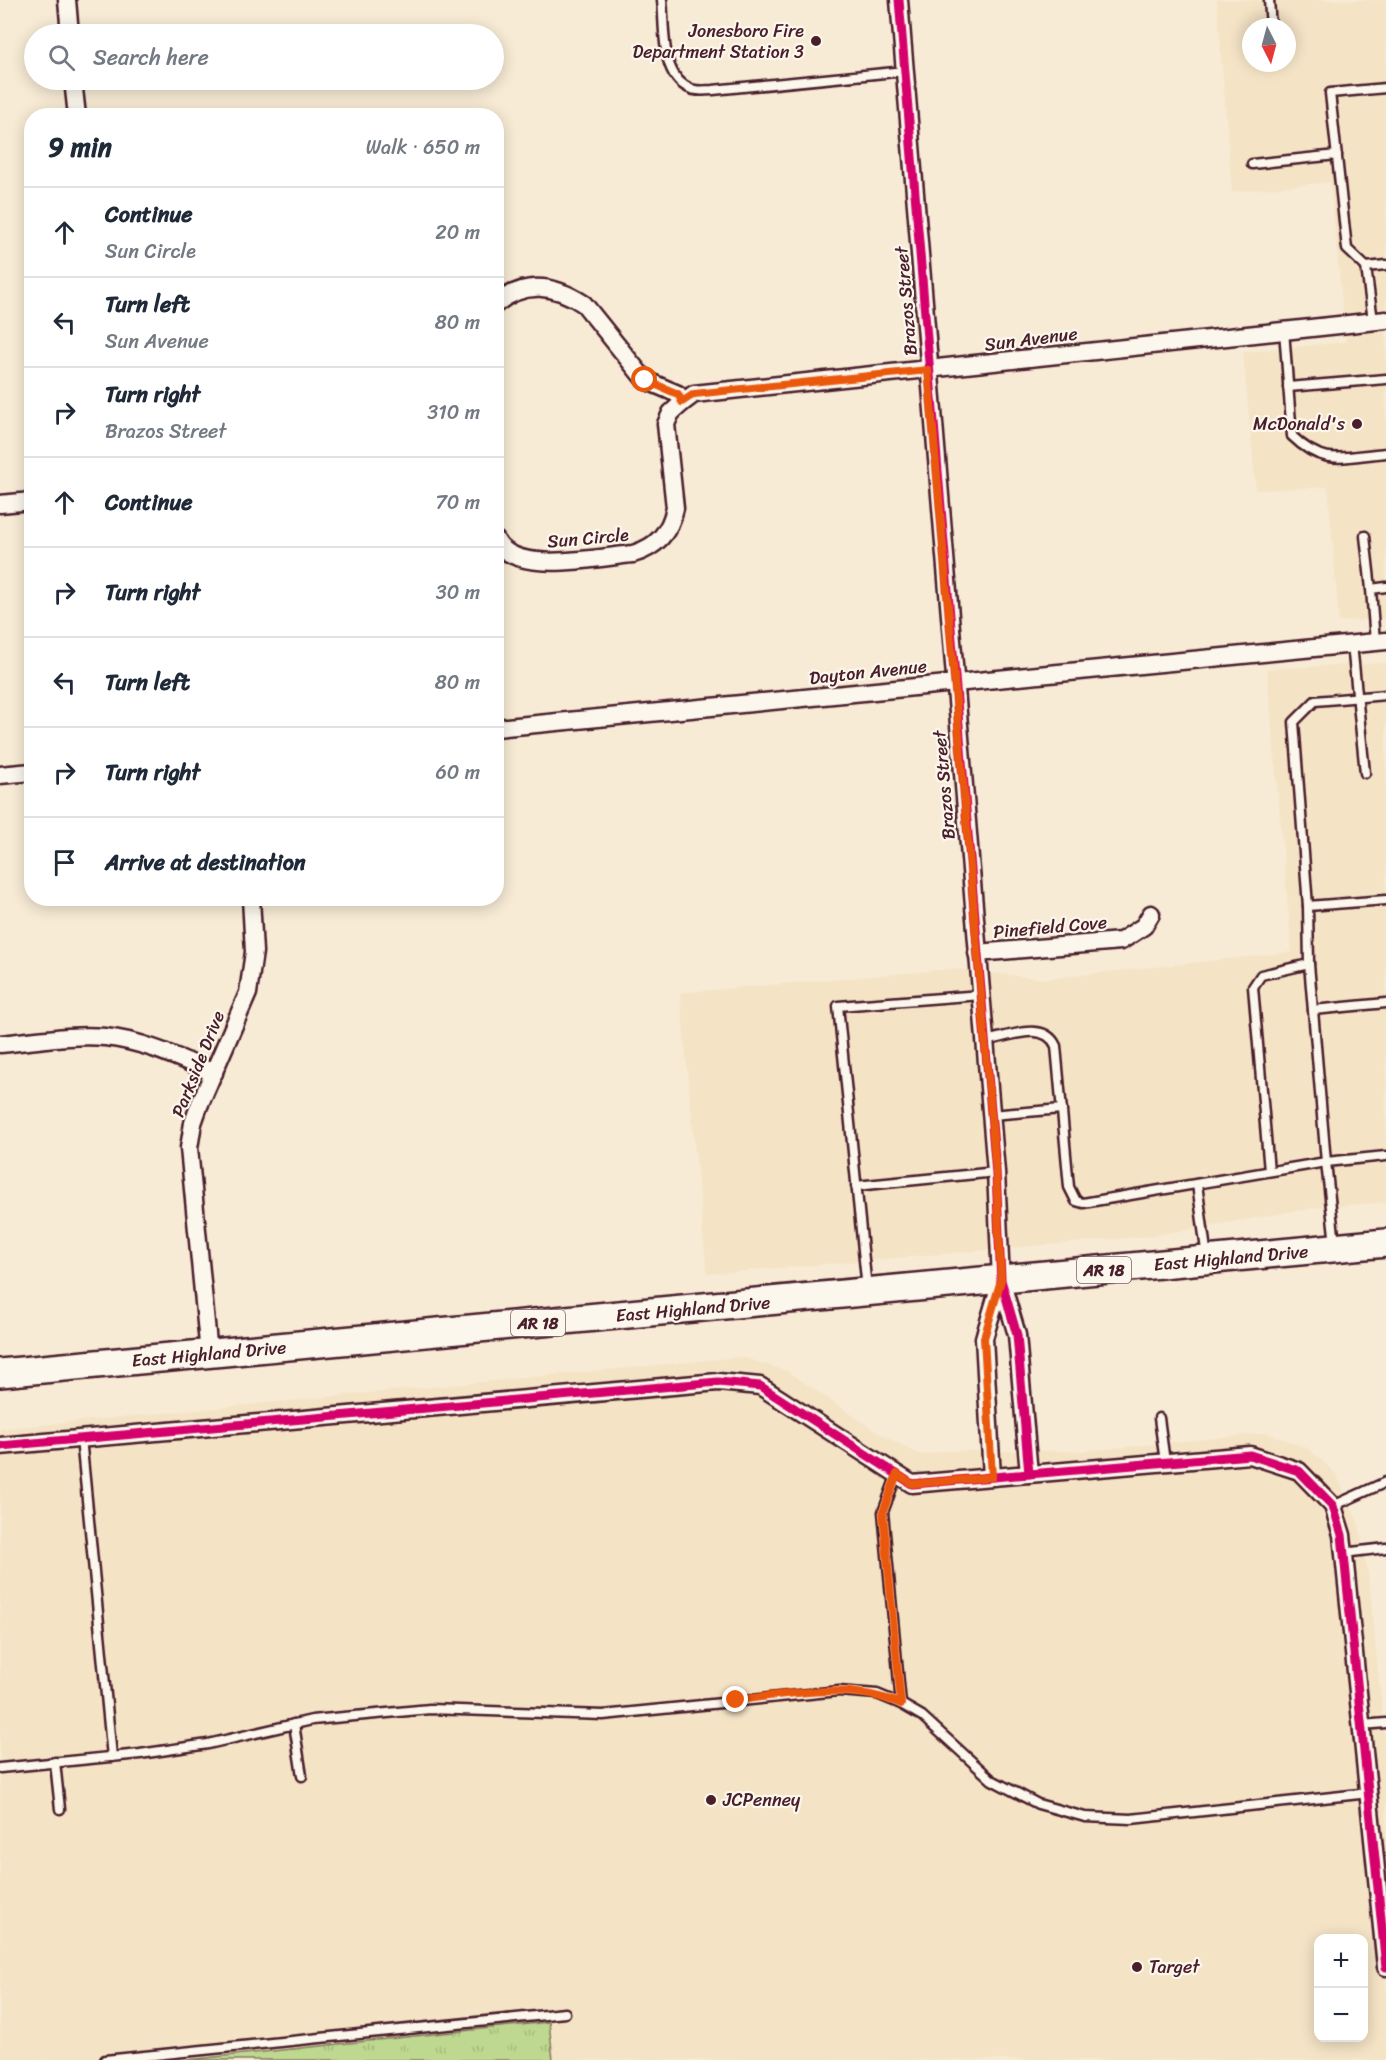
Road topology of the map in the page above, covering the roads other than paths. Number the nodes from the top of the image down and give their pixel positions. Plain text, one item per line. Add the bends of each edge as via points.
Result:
1 (67, 0) edge
2 (662, 0) edge
3 (899, 0) edge
4 (1269, 0) edge
5 (1270, 18) edge
6 (69, 24) edge
7 (904, 71) junction
8 (1386, 88) edge
9 (75, 90) edge
10 (76, 108) edge
11 (1337, 155) junction
12 (1252, 164) dead end
13 (1386, 265) edge
14 (1366, 267) junction
15 (504, 298) edge
16 (1379, 320) edge
17 (1284, 329) junction
18 (928, 370) junction
19 (1386, 379) edge
20 (1288, 387) junction
21 (682, 402) junction
22 (1386, 453) edge
23 (24, 502) edge
24 (0, 504) edge
25 (1365, 536) dead end
26 (504, 549) edge
27 (1386, 587) edge
28 (1371, 589) junction
29 (1381, 641) edge
30 (1352, 644) junction
31 (955, 683) junction
32 (1386, 695) edge
33 (1357, 698) junction
34 (504, 727) edge
35 (24, 773) edge
36 (1365, 773) dead end
37 (0, 775) edge
38 (1386, 900) edge
39 (251, 906) edge
40 (1308, 906) junction
41 (1151, 914) dead end
42 (977, 953) junction
43 (1309, 964) junction
44 (981, 995) junction
45 (1386, 1003) edge
46 (1313, 1010) junction
47 (984, 1041) junction
48 (0, 1044) edge
49 (214, 1073) junction
50 (1062, 1108) junction
51 (990, 1115) junction
52 (1386, 1156) edge
53 (1326, 1162) junction
54 (996, 1172) junction
55 (1269, 1172) junction
56 (1197, 1184) junction
57 (856, 1186) junction
58 (1386, 1243) edge
59 (1335, 1248) junction
60 (1208, 1260) junction
61 (1001, 1280) junction
62 (868, 1293) junction
63 (209, 1354) junction
64 (0, 1373) edge
65 (1159, 1418) dead end
66 (81, 1438) junction
67 (0, 1446) edge
68 (1165, 1462) junction
69 (897, 1474) junction
70 (1029, 1474) junction
71 (992, 1477) junction
72 (1386, 1482) edge
73 (1333, 1506) junction
74 (1386, 1548) edge
75 (1343, 1553) junction
76 (901, 1704) junction
77 (1386, 1723) edge
78 (294, 1724) junction
79 (1362, 1725) junction
80 (112, 1757) junction
81 (55, 1762) junction
82 (0, 1768) edge
83 (302, 1776) dead end
84 (1386, 1785) edge
85 (1370, 1793) junction
86 (1386, 1800) edge
87 (60, 1809) dead end
88 (1384, 1930) edge
89 (1386, 1967) edge
90 (565, 2013) dead end
91 (105, 2060) edge

1 - 6 street
2 - 7 lane via 669,67 677,81 691,90
3 - 7 street, Brazos Street
4 - 5 lane
7 - 18 street, Brazos Street
8 - 11 lane via 1330,93
9 - 10 street
11 - 12 lane
11 - 14 lane via 1347,249
13 - 14 lane
14 - 16 lane
15 - 21 street via 534,286 552,288 578,300 645,380 678,394
16 - 17 street, Sun Avenue
17 - 18 street, Sun Avenue
17 - 20 lane
18 - 21 street, Sun Avenue via 694,394
18 - 31 street, Brazos Street
19 - 20 lane
20 - 22 lane via 1292,436 1306,450 1324,458
21 - 26 street, Sun Circle via 671,412 666,424 675,508 662,539 633,554 536,562
23 - 24 street
25 - 28 lane
27 - 28 lane
28 - 29 lane
29 - 30 street, Dayton Avenue
30 - 31 street, Dayton Avenue
30 - 33 lane
31 - 34 street, Dayton Avenue
31 - 42 street, Brazos Street
32 - 33 lane
33 - 36 lane
33 - 40 lane via 1316,701 1294,722
35 - 37 street
38 - 40 lane
39 - 49 street, Parkside Drive via 254,952 248,993
40 - 43 lane
41 - 42 street, Pinefield Cove via 1144,926 1121,941
42 - 44 street, Brazos Street
43 - 46 lane
43 - 55 lane via 1261,975 1253,987
44 - 47 street, Brazos Street
44 - 57 lane via 838,1006
45 - 46 lane
46 - 53 lane
47 - 50 lane via 1039,1031 1052,1037
47 - 51 street, Brazos Street
48 - 49 street via 106,1037 160,1050
49 - 63 street, Parkside Drive via 193,1123 189,1148
50 - 51 lane
50 - 56 lane via 1069,1187 1076,1201
51 - 54 street, Brazos Street
52 - 53 lane
53 - 55 lane
53 - 59 lane
54 - 57 lane
54 - 61 street, Brazos Street
55 - 56 lane
56 - 60 lane
57 - 62 lane
58 - 59 main road, East Highland Drive / AR 18
59 - 60 main road, East Highland Drive / AR 18
60 - 61 main road, East Highland Drive / AR 18
61 - 62 main road, East Highland Drive / AR 18
61 - 70 street via 1017,1335
61 - 71 street via 984,1338
62 - 63 main road, East Highland Drive / AR 18
63 - 64 main road, East Highland Drive / AR 18
65 - 68 lane
66 - 67 street
66 - 69 street via 718,1382 760,1386
66 - 80 lane
68 - 70 street
68 - 73 street via 1250,1455 1270,1460 1299,1471
69 - 71 street via 912,1484
69 - 76 lane via 883,1512
70 - 71 street
72 - 73 lane
73 - 75 street
74 - 75 lane
75 - 79 street
76 - 78 lane via 877,1694 839,1691 603,1715 430,1709
76 - 85 lane via 922,1716 992,1780 1038,1804 1085,1816 1131,1819
77 - 79 lane
78 - 80 lane via 208,1744
78 - 83 lane
79 - 85 street
80 - 81 lane
81 - 82 lane
81 - 87 lane
84 - 85 street
85 - 86 street
85 - 88 street
88 - 89 street
90 - 91 lane

